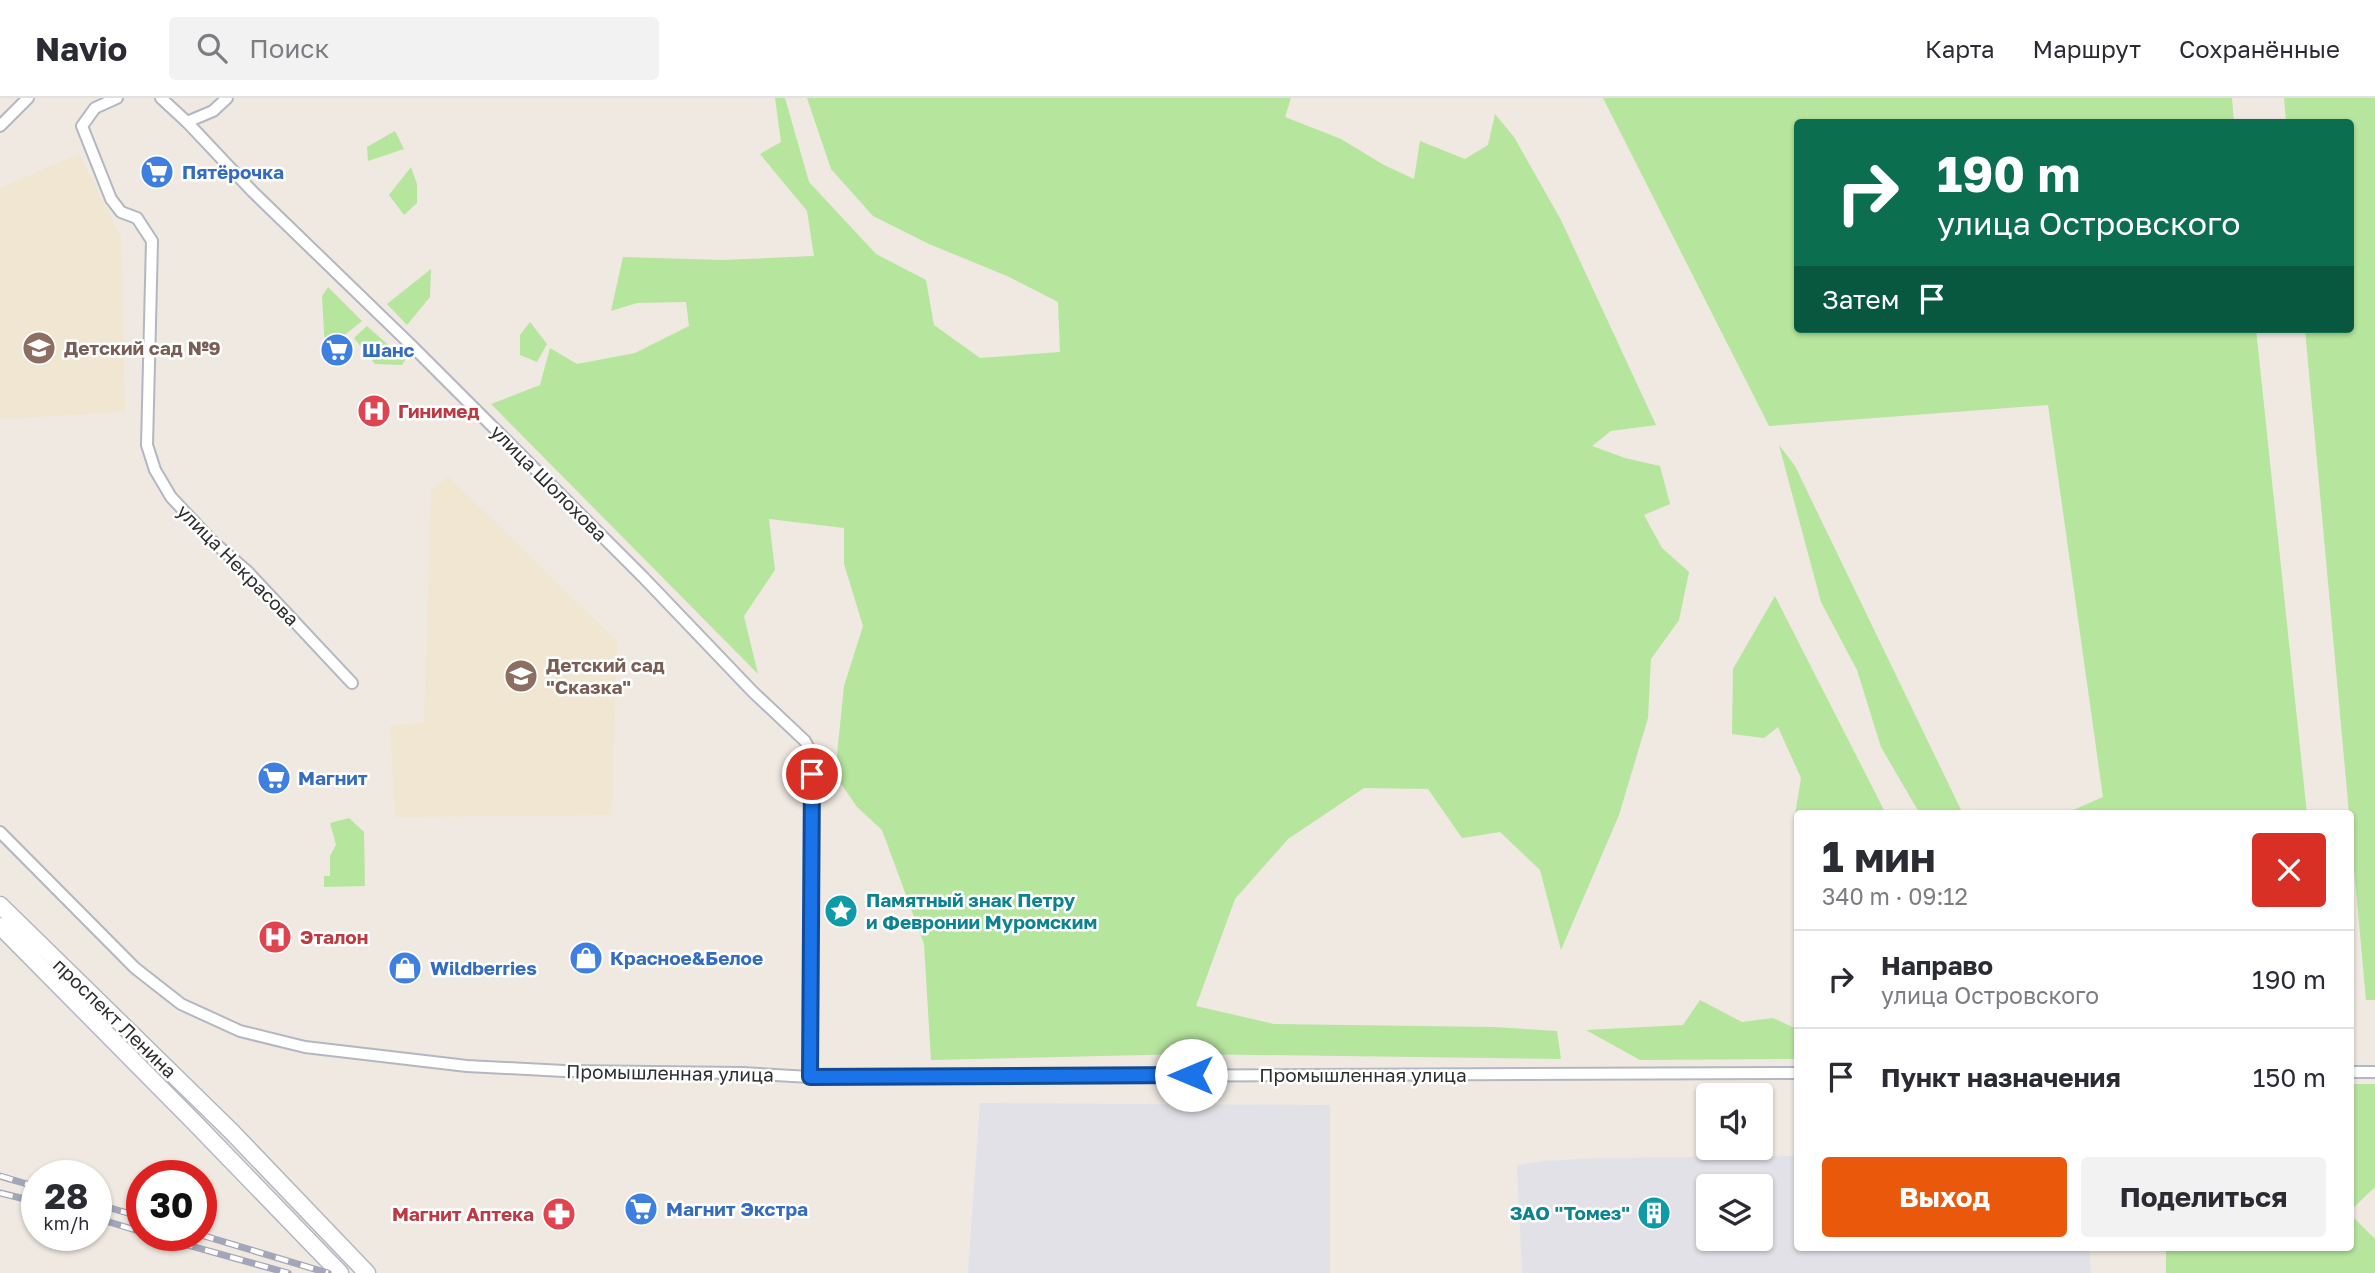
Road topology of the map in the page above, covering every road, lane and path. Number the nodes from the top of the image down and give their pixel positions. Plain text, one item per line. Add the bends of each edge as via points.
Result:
1 (28, 98) edge
2 (117, 98) edge
3 (161, 98) edge
4 (227, 98) edge
5 (187, 122) junction
6 (0, 126) edge
7 (352, 683) dead end
8 (0, 832) edge
9 (0, 905) edge
10 (0, 926) edge
11 (2354, 1072) edge
12 (2375, 1072) edge
13 (1794, 1073) edge
14 (810, 1077) junction
15 (340, 1273) edge
16 (367, 1273) edge

1 - 6 street
2 - 7 street, улица Некрасова via 95,108 82,126 111,199 121,212 137,218 152,241 147,446 155,470 171,497
3 - 5 street, улица Шолохова
4 - 5 street via 213,111
5 - 14 street, улица Шолохова via 805,741 812,754
8 - 14 street, Промышленная улица via 135,968 181,1004 240,1031 305,1048 467,1066
9 - 16 main road, проспект Ленина
10 - 15 main road, проспект Ленина
11 - 12 street
13 - 14 street, Промышленная улица

